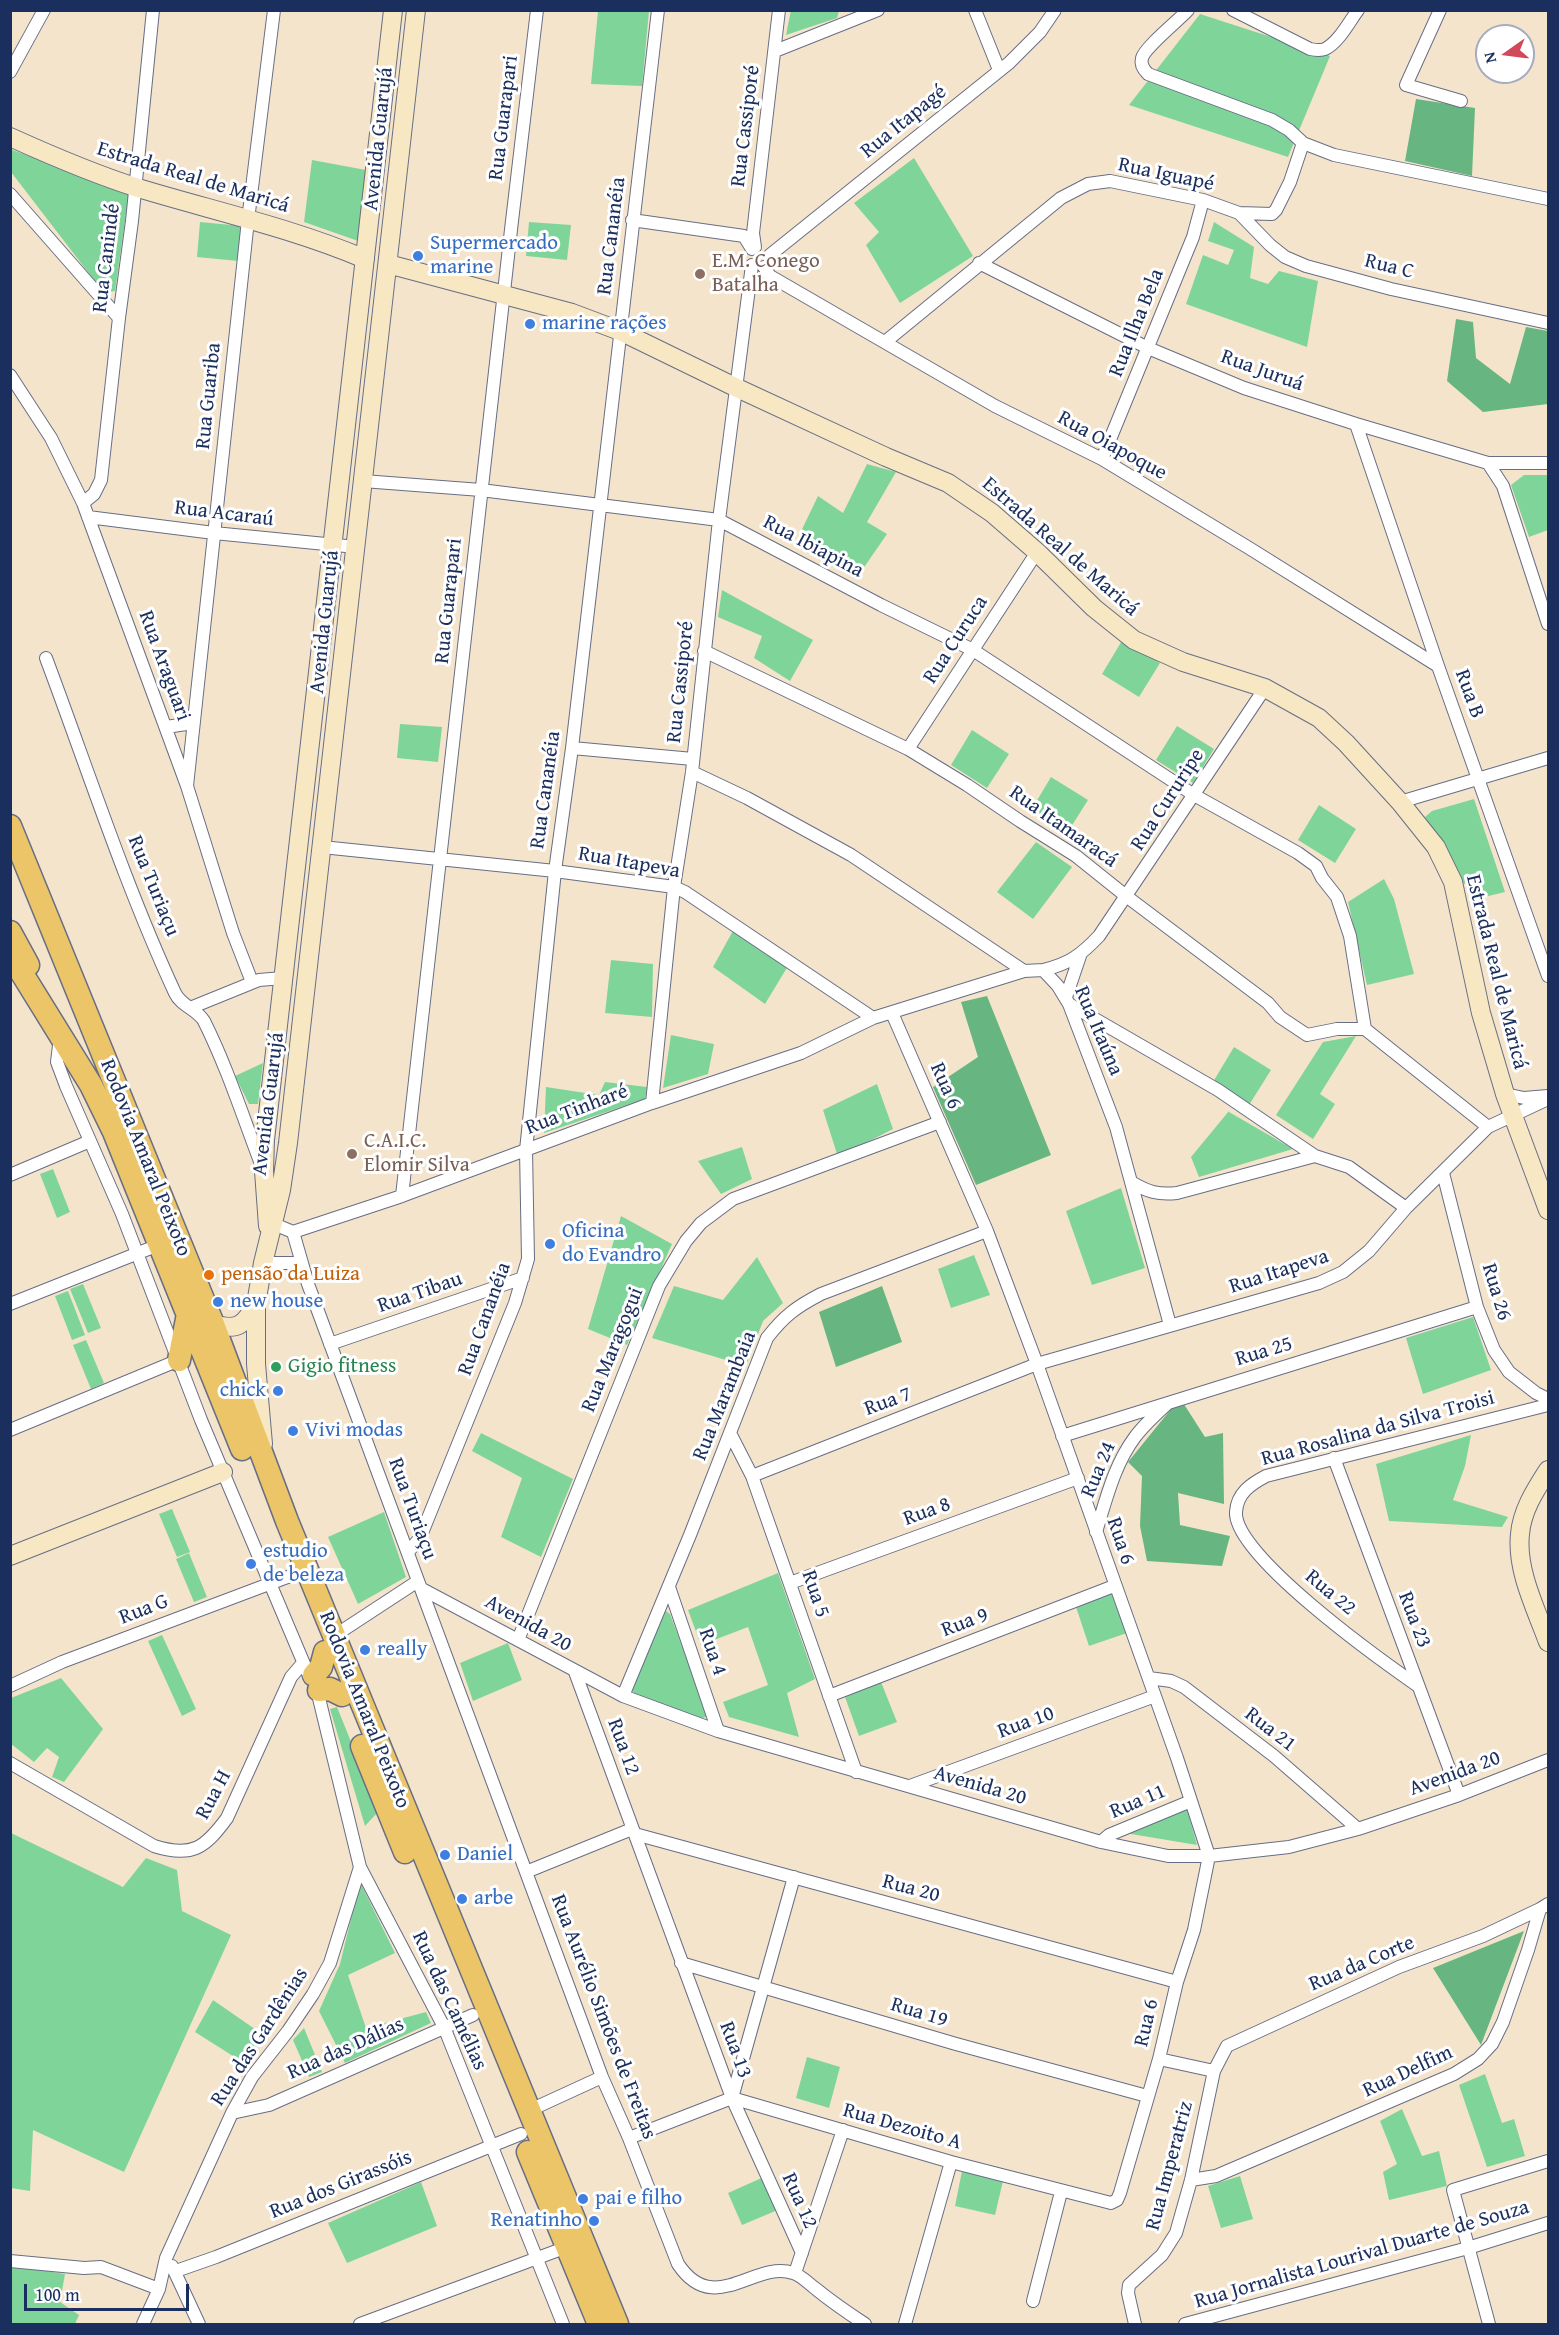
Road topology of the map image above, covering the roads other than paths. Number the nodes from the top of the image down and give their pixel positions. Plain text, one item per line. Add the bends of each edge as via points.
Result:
1 (44, 10) edge
2 (153, 10) edge
3 (274, 10) edge
4 (393, 10) edge
5 (416, 10) edge
6 (537, 10) edge
7 (658, 10) edge
8 (779, 10) edge
9 (878, 10) edge
10 (975, 10) edge
11 (1055, 10) edge
12 (1188, 10) edge
13 (1233, 10) edge
14 (1358, 10) edge
15 (1440, 10) edge
16 (775, 51) junction
17 (999, 70) junction
18 (10, 72) edge
19 (1461, 101) dead end
20 (10, 137) edge
21 (1303, 143) junction
22 (135, 187) junction
23 (10, 194) edge
24 (1548, 199) edge
25 (1203, 200) junction
26 (1239, 213) junction
27 (248, 220) junction
28 (632, 220) junction
29 (754, 248) junction
30 (365, 259) junction
31 (762, 262) junction
32 (388, 264) junction
33 (979, 264) junction
34 (503, 294) junction
35 (118, 318) junction
36 (1548, 323) edge
37 (620, 330) junction
38 (885, 342) junction
39 (1148, 348) junction
40 (10, 375) edge
41 (735, 387) junction
42 (1356, 424) junction
43 (1102, 459) junction
44 (1488, 463) junction
45 (1548, 463) edge
46 (1517, 465) junction
47 (363, 482) junction
48 (1503, 486) junction
49 (481, 490) junction
50 (83, 503) junction
51 (600, 505) junction
52 (88, 517) junction
53 (719, 520) junction
54 (214, 533) junction
55 (332, 546) junction
56 (356, 547) junction
57 (1037, 552) junction
58 (1548, 624) edge
59 (973, 650) junction
60 (704, 651) junction
61 (46, 658) dead end
62 (1438, 666) junction
63 (1265, 688) junction
64 (193, 723) junction
65 (166, 727) junction
66 (572, 748) junction
67 (908, 749) junction
68 (1548, 758) edge
69 (692, 765) junction
70 (1479, 778) junction
71 (187, 786) junction
72 (1194, 795) junction
73 (1400, 802) junction
74 (10, 826) edge
75 (322, 847) junction
76 (10, 851) edge
77 (438, 860) junction
78 (555, 870) junction
79 (674, 887) junction
80 (1126, 896) junction
81 (10, 932) edge
82 (286, 951) junction
83 (10, 954) edge
84 (309, 954) junction
85 (1080, 956) junction
86 (1043, 970) junction
87 (1024, 971) junction
88 (69, 972) junction
89 (1548, 976) edge
90 (283, 978) junction
91 (252, 982) junction
92 (1068, 1000) junction
93 (190, 1008) junction
94 (892, 1013) junction
95 (873, 1018) junction
96 (1365, 1029) junction
97 (60, 1035) junction
98 (73, 1057) junction
99 (1505, 1094) junction
100 (1548, 1098) edge
101 (652, 1103) junction
102 (243, 1116) junction
103 (1514, 1117) junction
104 (267, 1121) junction
105 (940, 1122) junction
106 (290, 1124) junction
107 (1488, 1127) junction
108 (90, 1141) junction
109 (526, 1150) junction
110 (1316, 1156) junction
111 (264, 1170) junction
112 (1443, 1173) junction
113 (10, 1175) edge
114 (1131, 1182) junction
115 (402, 1196) junction
116 (1406, 1208) junction
117 (1548, 1210) edge
118 (272, 1230) junction
119 (987, 1231) junction
120 (293, 1232) junction
121 (161, 1244) junction
122 (136, 1253) junction
123 (263, 1263) junction
124 (300, 1263) junction
125 (523, 1278) junction
126 (10, 1304) edge
127 (256, 1304) junction
128 (1477, 1307) junction
129 (188, 1314) junction
130 (213, 1324) junction
131 (1170, 1325) junction
132 (330, 1344) junction
133 (179, 1360) junction
134 (1037, 1364) junction
135 (1548, 1399) edge
136 (1170, 1401) junction
137 (1548, 1405) edge
138 (10, 1430) edge
139 (730, 1433) junction
140 (1062, 1436) junction
141 (1334, 1458) junction
142 (265, 1465) junction
143 (1548, 1470) edge
144 (223, 1472) junction
145 (752, 1476) junction
146 (1078, 1478) junction
147 (1236, 1514) joint
148 (1096, 1532) junction
149 (408, 1552) junction
150 (10, 1556) edge
151 (293, 1575) junction
152 (790, 1583) junction
153 (270, 1584) junction
154 (420, 1585) junction
155 (1114, 1586) junction
156 (669, 1587) junction
157 (519, 1640) junction
158 (1548, 1642) edge
159 (329, 1644) junction
160 (575, 1672) junction
161 (1149, 1678) junction
162 (313, 1679) junction
163 (10, 1686) edge
164 (1418, 1686) junction
165 (342, 1695) junction
166 (623, 1696) junction
167 (829, 1696) junction
168 (1155, 1696) junction
169 (718, 1731) junction
170 (1548, 1761) edge
171 (10, 1763) edge
172 (856, 1772) junction
173 (910, 1786) junction
174 (1459, 1795) junction
175 (1191, 1801) junction
176 (1359, 1829) junction
177 (633, 1831) junction
178 (1101, 1842) junction
179 (1209, 1856) junction
180 (360, 1867) junction
181 (526, 1872) junction
182 (794, 1877) junction
183 (1544, 1906) edge
184 (681, 1964) junction
185 (1177, 1982) junction
186 (764, 1987) junction
187 (473, 2015) junction
188 (444, 2027) junction
189 (1159, 2059) junction
190 (1214, 2071) junction
191 (602, 2077) junction
192 (1147, 2096) junction
193 (732, 2098) junction
194 (528, 2111) junction
195 (232, 2113) junction
196 (843, 2130) junction
197 (521, 2134) junction
198 (629, 2138) junction
199 (491, 2146) junction
200 (951, 2162) junction
201 (1548, 2162) edge
202 (1191, 2180) junction
203 (1061, 2192) junction
204 (1548, 2223) edge
205 (567, 2247) junction
206 (1468, 2248) junction
207 (802, 2253) junction
208 (166, 2258) junction
209 (537, 2258) junction
210 (10, 2261) edge
211 (176, 2271) junction
212 (795, 2273) junction
213 (159, 2289) junction
214 (1032, 2301) dead end
215 (905, 2324) edge
216 (143, 2325) edge
217 (199, 2325) edge
218 (360, 2325) edge
219 (563, 2325) edge
220 (599, 2325) edge
221 (617, 2325) edge
222 (865, 2325) edge
223 (1135, 2325) edge
224 (1185, 2325) edge
225 (1489, 2325) edge

1 - 18 street
2 - 22 street, Rua Canindé
3 - 27 street, Rua Guariba
4 - 30 street, Avenida Guarujá
5 - 32 street, Avenida Guarujá
6 - 34 street, Rua Guarapari
7 - 28 street, Rua Cananéia
8 - 16 street, Rua Cassiporé
9 - 16 street
10 - 17 street
11 - 17 street, Rua Itapagé via 1041,32
12 - 21 street via 1145,52 1143,70 1272,120
13 - 14 street via 1310,49 1320,50 1338,37
15 - 19 street via 1406,85
16 - 29 street, Rua Cassiporé
17 - 31 street, Rua Itapagé
20 - 22 street, Estrada Real de Maricá
21 - 24 street via 1355,160
21 - 26 street, Rua Iguapé via 1276,210 1265,215
22 - 27 street, Estrada Real de Maricá
22 - 35 street, Rua Canindé
23 - 35 street
25 - 26 street, Rua Iguapé
25 - 33 street, Rua Iguapé via 1110,181 1088,184 1061,198
25 - 39 street, Rua Ilha Bela via 1193,237
26 - 36 street, Rua C via 1285,257 1306,266
27 - 30 street, Estrada Real de Maricá
27 - 54 street, Rua Guariba
28 - 29 street via 744,236
28 - 37 street, Rua Cananéia
29 - 31 street via 766,248
29 - 31 street, Rua Cassiporé via 748,259
30 - 32 street, Estrada Real de Maricá via 368,253 378,250 387,256
30 - 55 street, Avenida Guarujá
31 - 38 street, Rua Oiapoque via 770,276
31 - 41 street, Rua Cassiporé
32 - 34 street, Estrada Real de Maricá
32 - 47 street, Avenida Guarujá
33 - 38 street, Rua Iguapé
33 - 39 street, Rua Juruá
34 - 37 street, Estrada Real de Maricá
34 - 49 street, Rua Guarapari
35 - 50 street, Rua Canindé via 101,480 94,494
37 - 41 street, Estrada Real de Maricá
37 - 51 street, Rua Cananéia
38 - 43 street, Rua Oiapoque via 995,406
39 - 42 street, Rua Juruá via 1244,388
39 - 43 street, Rua Ilha Bela
40 - 50 street, Rua Araguari via 51,438
41 - 53 street, Rua Cassiporé
41 - 57 street, Estrada Real de Maricá via 948,483 992,513
42 - 44 street, Rua Juruá
42 - 62 street, Rua B
43 - 62 street, Rua Oiapoque
44 - 46 street, Rua Juruá
44 - 48 street
45 - 46 street, Rua Juruá
46 - 48 street
47 - 49 street, Rua Ibiapina
47 - 56 street, Avenida Guarujá
48 - 58 street
49 - 51 street, Rua Ibiapina
49 - 77 street, Rua Guarapari
50 - 52 street, Rua Araguari
51 - 53 street, Rua Ibiapina
51 - 66 street, Rua Cananéia
52 - 54 street, Rua Acaraú
52 - 65 street, Rua Araguari
53 - 59 street, Rua Ibiapina
53 - 60 street, Rua Cassiporé
54 - 55 street, Rua Acaraú
54 - 64 street, Rua Guariba
55 - 56 street, Rua Acaraú
55 - 82 street, Avenida Guarujá
56 - 75 street, Avenida Guarujá
57 - 59 street, Rua Curuca
57 - 63 street, Estrada Real de Maricá via 1094,608 1134,640 1183,662
59 - 67 street, Rua Curuca
59 - 72 street, Rua Ibiapina
60 - 67 street, Rua Itamaracá
60 - 69 street, Rua Cassiporé
61 - 93 street, Rua Turiaçu via 125,873 176,994
62 - 70 street, Rua B
63 - 72 street, Rua Cururipe
63 - 73 street, Estrada Real de Maricá via 1319,718
64 - 65 street
64 - 71 street, Rua Guariba
65 - 71 street, Rua Araguari
66 - 69 street
66 - 78 street, Rua Cananéia
67 - 80 street, Rua Itamaracá via 1077,855
68 - 70 street
69 - 79 street, Rua Cassiporé
69 - 87 street via 850,855
70 - 73 street
70 - 89 street, Rua B
71 - 91 street, Rua Araguari
72 - 80 street, Rua Cururipe
72 - 96 street, Rua Ibiapina via 1316,866 1337,897 1350,936
73 - 99 street, Estrada Real de Maricá via 1436,847 1453,882 1481,1013
74 - 88 highway, Rodovia Amaral Peixoto
75 - 77 street, Rua Itapeva
75 - 84 street, Avenida Guarujá
76 - 88 highway via 50,944
77 - 78 street, Rua Itapeva
77 - 115 street, Rua Guarapari
78 - 79 street, Rua Itapeva
78 - 109 street, Rua Cananéia
79 - 95 street, Rua Itapeva
79 - 101 street, Rua Cassiporé
80 - 85 street, Rua Cururipe
80 - 96 street, Rua Itamaracá via 1308,1035 1336,1029
81 - 98 highway via 68,1036
82 - 84 street
82 - 90 street, Avenida Guarujá
83 - 97 highway, Rodovia Amaral Peixoto
84 - 106 street, Avenida Guarujá
85 - 86 street, Rua Cururipe
85 - 92 street
86 - 87 street
86 - 92 street, Rua Itaúna
87 - 94 street
88 - 130 highway, Rodovia Amaral Peixoto
90 - 91 street
90 - 104 street, Avenida Guarujá
91 - 93 street
92 - 110 street via 1218,1090
92 - 114 street, Rua Itaúna via 1116,1127
93 - 102 street, Rua Turiaçu via 202,1018 213,1039
94 - 95 street
94 - 105 street, Rua 6
95 - 101 street, Rua Tinharé via 801,1053
96 - 107 street
97 - 98 highway, Rodovia Amaral Peixoto
97 - 108 street, Rua das Camélias via 57,1062
98 - 121 highway, Rodovia Amaral Peixoto via 114,1132
99 - 100 street
99 - 103 street, Estrada Real de Maricá
100 - 103 street
101 - 109 street, Rua Tinharé
102 - 104 street
102 - 111 street, Rua Turiaçu
103 - 107 street, Rua Itapeva
103 - 117 street, Estrada Real de Maricá
104 - 106 street
104 - 111 street, Avenida Guarujá
105 - 119 street, Rua 6
105 - 157 street, Rua Maragogui via 733,1199 701,1223 686,1241 659,1286
106 - 118 street, Avenida Guarujá
107 - 112 street, Rua Itapeva
108 - 113 street
108 - 122 street, Rua das Camélias
109 - 115 street, Rua Tinharé
109 - 125 street, Rua Cananéia via 528,1259
110 - 114 street via 1177,1193 1148,1192
110 - 116 street via 1349,1167
111 - 118 street, Avenida Guarujá
112 - 116 street, Rua Itapeva
112 - 128 street, Rua 26
114 - 131 street
115 - 120 street, Rua Tinharé
116 - 131 street, Rua Itapeva via 1369,1251 1343,1272 1319,1283
118 - 120 street
118 - 123 street, Avenida Guarujá
119 - 134 street, Rua 6
119 - 139 street, Rua Marambaia via 796,1306 767,1338
120 - 124 street, Rua Turiaçu
121 - 122 street
121 - 129 highway, Rodovia Amaral Peixoto
122 - 126 street
122 - 133 street, Rua das Camélias
123 - 124 street
123 - 127 street, Avenida Guarujá
124 - 132 street, Rua Turiaçu
125 - 132 street, Rua Tibau
125 - 149 street, Rua Cananéia via 420,1539
127 - 130 street via 241,1325 226,1328
127 - 142 street, Avenida Guarujá via 256,1364
128 - 135 street, Rua 26 via 1494,1350 1509,1372
128 - 136 street, Rua 25
129 - 133 highway
129 - 151 highway, Rodovia Amaral Peixoto
130 - 142 highway, Rodovia Amaral Peixoto
131 - 134 street, Rua Itapeva
132 - 149 street, Rua Turiaçu
133 - 138 street
133 - 144 street, Rua das Camélias
134 - 140 street, Rua 6
134 - 145 street, Rua 7
136 - 140 street, Rua 25
136 - 148 street, Rua 24 via 1135,1436 1123,1455
137 - 141 street, Rua Rosalina da Silva Troisi
139 - 145 street, Rua 5
139 - 156 street, Rua Marambaia
140 - 146 street, Rua 6
141 - 147 street, Rua Rosalina da Silva Troisi via 1266,1476 1249,1485
141 - 164 street, Rua 23
142 - 159 highway, Rodovia Amaral Peixoto
143 - 158 street via 1534,1493 1520,1534 1529,1589
144 - 150 street
144 - 153 street, Rua das Camélias
145 - 152 street, Rua 5
146 - 148 street, Rua 6
146 - 152 street, Rua 8
147 - 164 street, Rua 22 via 1239,1530 1272,1569 1311,1605
148 - 155 street, Rua 6
149 - 154 street, Rua Turiaçu
151 - 153 street, Rua G
151 - 159 highway, Rodovia Amaral Peixoto
152 - 167 street, Rua 5
153 - 162 street, Rua das Camélias
153 - 163 street, Rua G via 62,1662
154 - 157 street, Avenida 20
154 - 159 street
154 - 181 street, Rua Aurélio Simões de Freitas
155 - 161 street, Rua 6
155 - 167 street, Rua 9
156 - 166 street, Rua Marambaia
156 - 169 street, Rua 4
157 - 160 street, Avenida 20
159 - 162 highway
159 - 165 highway, Rodovia Amaral Peixoto
159 - 194 highway, Rodovia Amaral Peixoto
160 - 166 street, Avenida 20
160 - 177 street, Rua 12
161 - 168 street, Rua 6
161 - 176 street, Rua 21 via 1184,1687 1274,1756
162 - 165 highway
162 - 171 street, Rua H via 291,1677 227,1818 213,1838 184,1852 154,1846
162 - 180 street, Rua das Camélias
164 - 174 street, Rua 23
165 - 187 highway, Rodovia Amaral Peixoto
166 - 169 street, Avenida 20
167 - 172 street, Rua 5
168 - 173 street, Rua 10
168 - 175 street, Rua 6
169 - 172 street, Avenida 20
170 - 174 street, Avenida 20
172 - 173 street, Avenida 20
173 - 178 street, Avenida 20
174 - 176 street, Avenida 20
175 - 178 street, Rua 11 via 1109,1835
175 - 179 street, Rua 6
176 - 179 street, Avenida 20 via 1289,1847
177 - 181 street
177 - 182 street, Rua 20
177 - 184 street, Rua 13
178 - 179 street, Avenida 20 via 1168,1856
179 - 185 street, Rua 6 via 1194,1930
180 - 188 street, Rua das Camélias
180 - 195 street, Rua das Gardênias via 330,1963
181 - 191 street, Rua Aurélio Simões de Freitas
182 - 185 street, Rua 20
182 - 186 street, Rua 13
183 - 190 street, Rua da Corte via 1483,1936 1399,1967 1242,2037 1227,2046
183 - 202 street, Rua Delfim via 1503,2022 1492,2044 1478,2059 1454,2074 1361,2115 1216,2176
184 - 186 street, Rua 19
184 - 193 street, Rua 13
185 - 189 street, Rua 6
186 - 192 street, Rua 19
186 - 193 street, Rua 13
187 - 188 street, Rua das Dálias
187 - 197 highway, Rodovia Amaral Peixoto
188 - 195 street, Rua das Dálias via 269,2105
188 - 199 street, Rua das Camélias
189 - 190 street
189 - 192 street, Rua 6
190 - 202 street, Rua Imperatriz
191 - 194 street
191 - 198 street, Rua Aurélio Simões de Freitas
192 - 203 street, Rua 6 via 1117,2200 1102,2202
193 - 196 street, Rua Dezoito A
193 - 198 street
193 - 207 street, Rua 12
194 - 221 highway, Rodovia Amaral Peixoto
195 - 208 street, Rua das Gardênias
196 - 200 street, Rua Dezoito A
196 - 207 street
197 - 199 street, Rua dos Girassóis
197 - 205 highway, Rodovia Amaral Peixoto
198 - 212 street, Rua Aurélio Simões de Freitas via 686,2276 694,2282 725,2287 771,2271
199 - 209 street, Rua das Camélias
199 - 211 street, Rua dos Girassóis
200 - 203 street, Rua Dezoito A
200 - 215 street
201 - 206 street via 1453,2190
202 - 223 street, Rua Imperatriz via 1172,2241 1129,2285
203 - 214 street
204 - 206 street, Rua Jornalista Lourival Duarte de Souza
205 - 209 street
205 - 220 highway, Rodovia Amaral Peixoto
206 - 224 street, Rua Jornalista Lourival Duarte de Souza
206 - 225 street
207 - 212 street
208 - 211 street
208 - 213 street, Rua das Gardênias
209 - 218 street
209 - 219 street, Rua das Camélias
210 - 213 street via 101,2267
211 - 217 street
212 - 222 street
213 - 216 street, Rua das Gardênias

